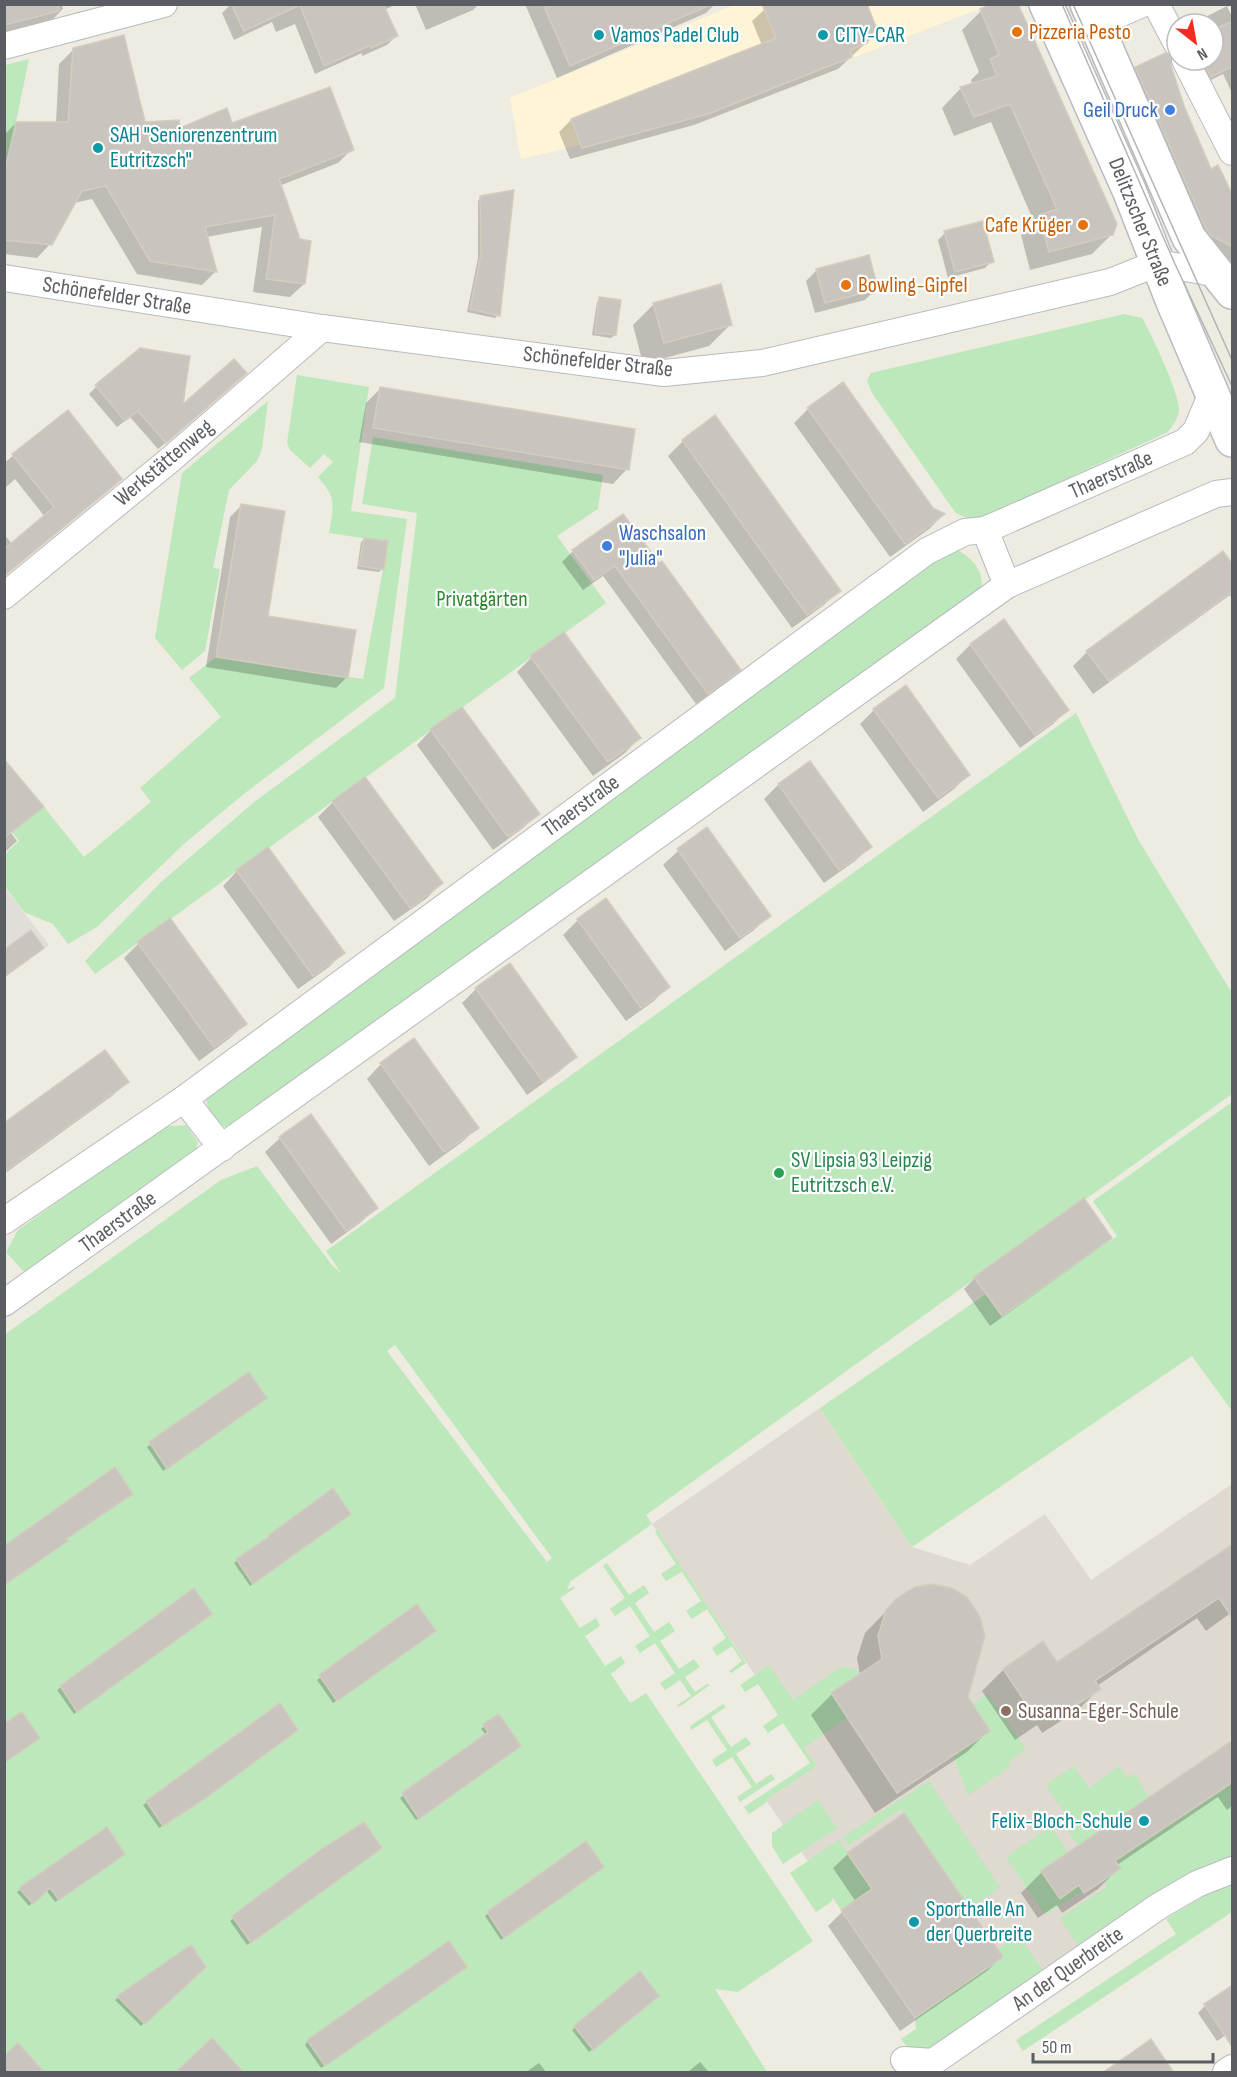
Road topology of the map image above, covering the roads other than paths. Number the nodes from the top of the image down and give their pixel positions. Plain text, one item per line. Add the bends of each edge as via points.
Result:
1 (164, 4) edge
2 (1046, 4) edge
3 (1142, 4) edge
4 (1156, 4) edge
5 (1091, 14) edge
6 (1165, 21) edge
7 (4, 46) edge
8 (1191, 72) edge
9 (1233, 152) edge
10 (1158, 262) junction
11 (4, 278) edge
12 (1228, 281) edge
13 (322, 327) junction
14 (1212, 393) junction
15 (1233, 440) edge
16 (1233, 492) edge
17 (985, 530) junction
18 (1007, 585) junction
19 (4, 596) edge
20 (184, 1099) junction
21 (222, 1148) junction
22 (4, 1221) edge
23 (8, 1295) edge
24 (1233, 1869) edge
25 (904, 2060) dead end
26 (1233, 2068) edge
27 (1226, 2073) edge

1 - 7 street
2 - 10 main road, Delitzscher Straße
3 - 5 street
4 - 6 street
5 - 12 main road, Delitzscher Straße via 1189,238
8 - 9 street
10 - 12 street
10 - 13 street, Schönefelder Straße via 1110,282 762,363 664,373
10 - 14 main road, Delitzscher Straße
11 - 13 street, Schönefelder Straße
13 - 19 street, Werkstättenweg via 171,459
14 - 15 main road, Delitzscher Straße
14 - 17 street, Thaerstraße via 1196,431 1185,442
16 - 18 street, Thaerstraße via 1216,494
17 - 18 street
17 - 20 street, Thaerstraße via 964,532 927,551
18 - 21 street, Thaerstraße
20 - 21 street
20 - 22 street, Thaerstraße
21 - 23 street, Thaerstraße
24 - 25 street, An der Querbreite via 1159,1906 933,2062
26 - 27 street

